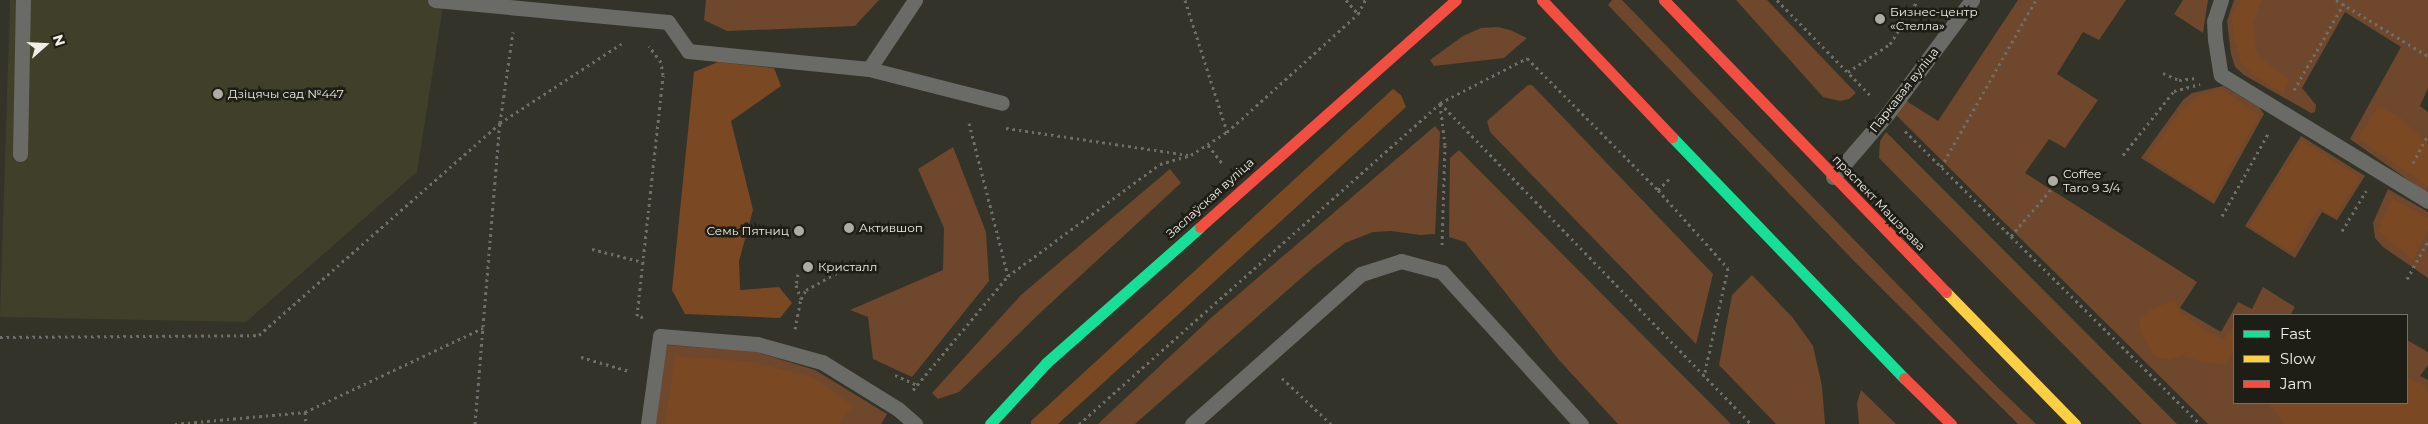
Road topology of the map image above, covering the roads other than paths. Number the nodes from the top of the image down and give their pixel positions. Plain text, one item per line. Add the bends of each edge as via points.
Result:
1 (23, 0) edge
2 (435, 0) edge
3 (915, 0) edge
4 (1456, 0) edge
5 (1542, 0) edge
6 (1664, 0) edge
7 (1972, 0) edge
8 (2221, 0) edge
9 (868, 69) junction
10 (1002, 102) road end
11 (20, 154) dead end
12 (1833, 176) junction
13 (2428, 201) edge
14 (648, 424) edge
15 (916, 424) edge
16 (990, 424) edge
17 (1192, 424) edge
18 (1581, 424) edge
19 (1951, 424) edge
20 (2075, 424) edge

1 - 11 lane
2 - 9 lane via 668,22 688,51
3 - 9 lane
4 - 16 main road, Заслаўская вуліца via 1053,357
5 - 19 main road via 1838,311
6 - 12 main road, праспект Машэрава
7 - 12 lane, Паркавая вуліца via 1888,114
8 - 13 lane via 2214,21 2221,75
9 - 10 lane
12 - 20 main road, праспект Машэрава
14 - 15 lane via 660,336 757,344 822,362 898,409
17 - 18 lane via 1361,274 1400,261 1442,272

